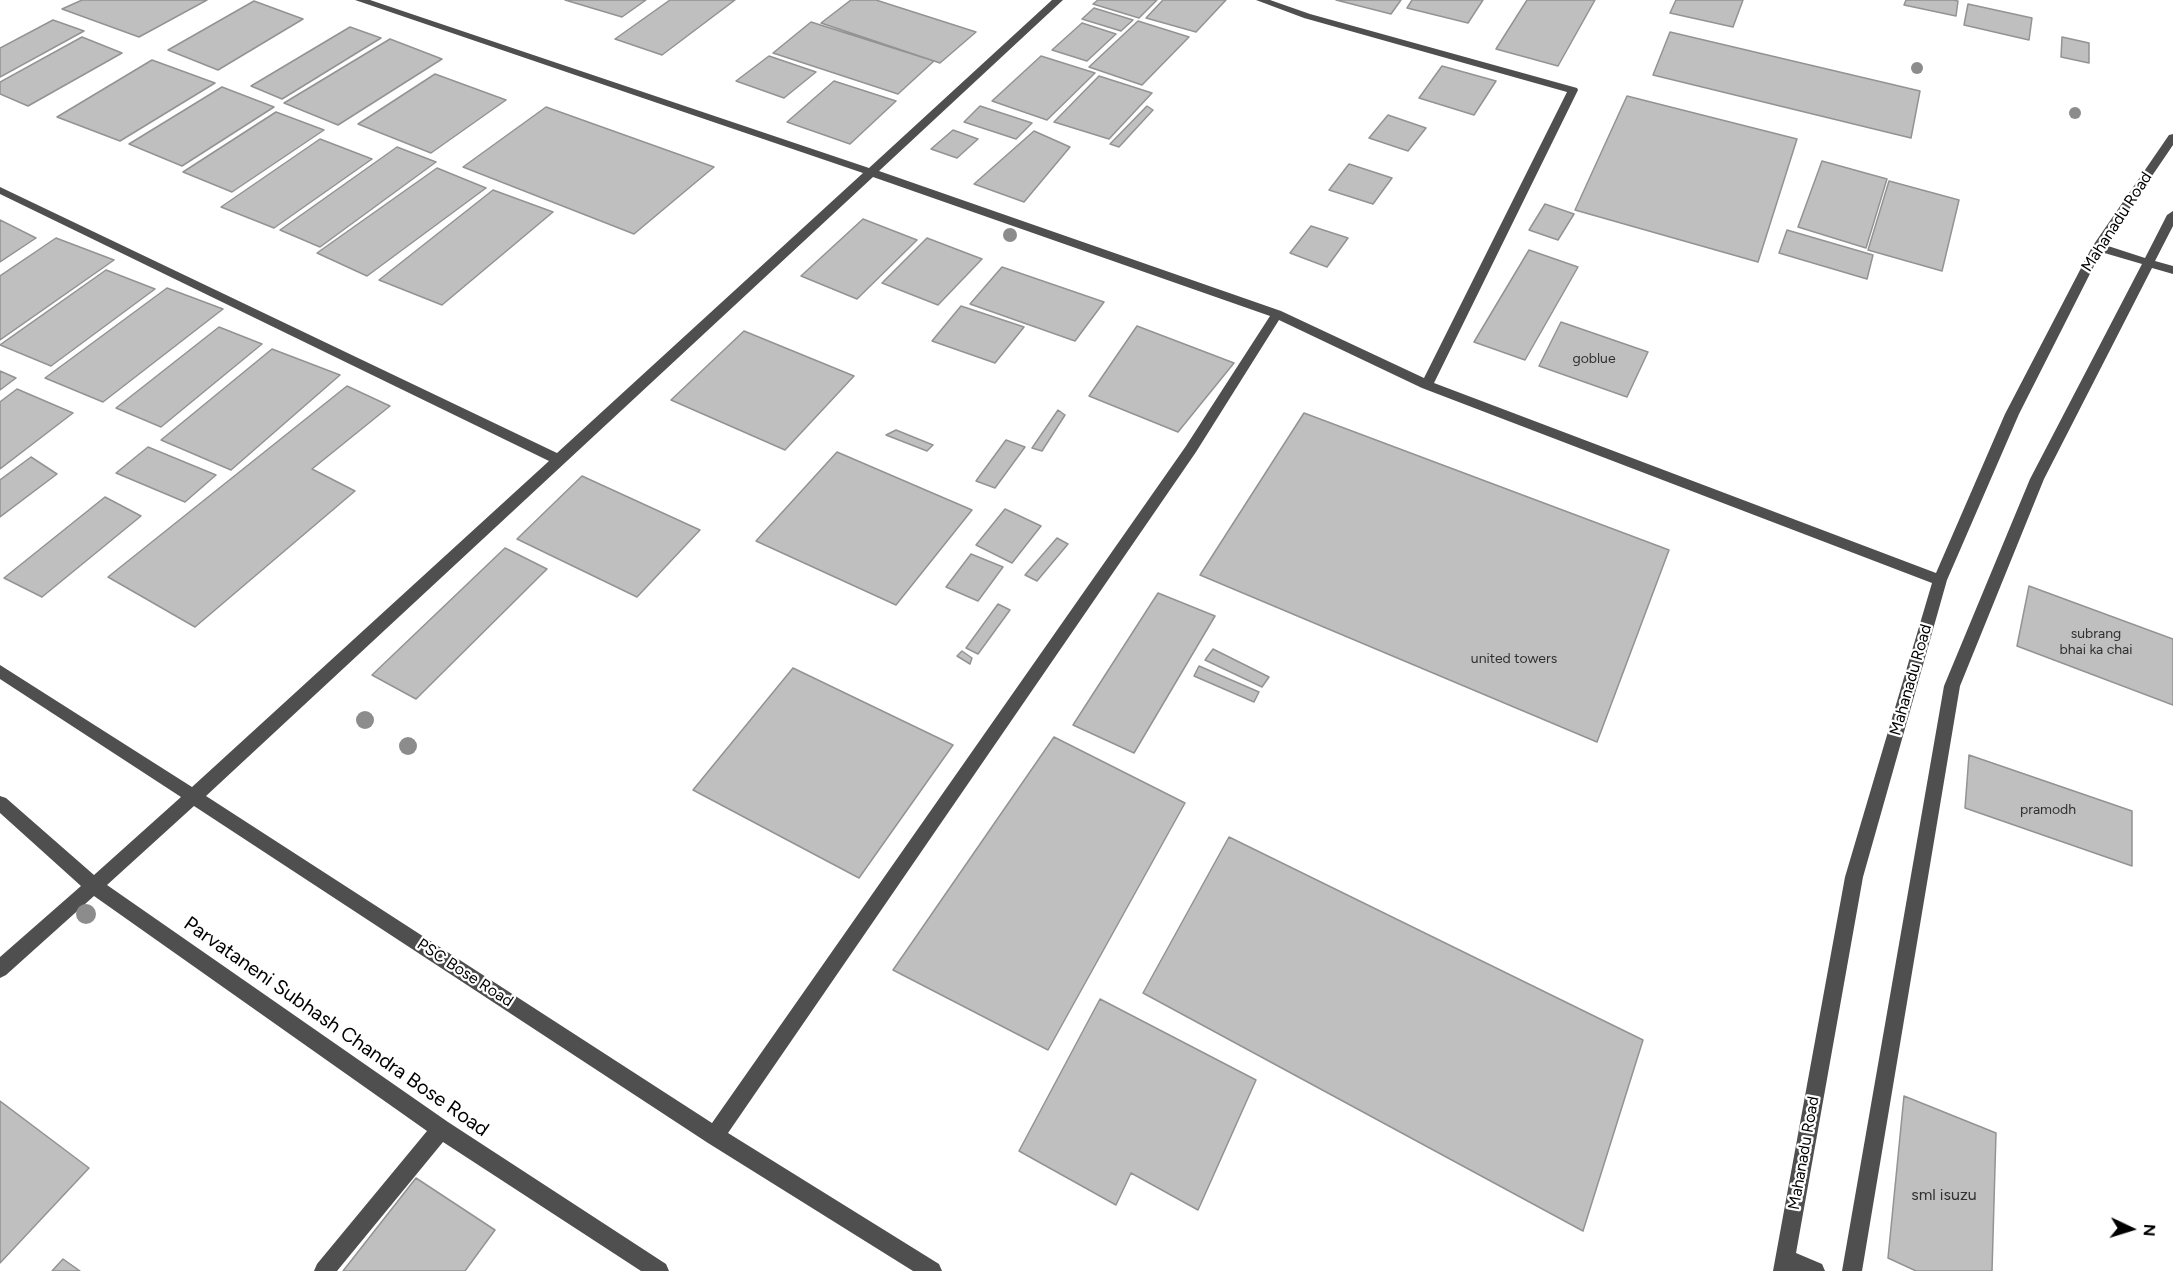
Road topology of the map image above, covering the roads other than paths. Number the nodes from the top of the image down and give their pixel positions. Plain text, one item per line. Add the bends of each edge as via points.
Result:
1 (360, 0) edge
2 (1058, 0) edge
3 (1262, 0) edge
4 (2173, 137) edge
5 (871, 172) junction
6 (0, 190) edge
7 (2173, 214) edge
8 (2098, 247) junction
9 (2149, 262) junction
10 (2173, 270) edge
11 (1277, 314) junction
12 (1426, 386) junction
13 (559, 459) junction
14 (1940, 580) junction
15 (0, 671) edge
16 (193, 797) junction
17 (0, 803) edge
18 (93, 885) junction
19 (0, 969) edge
20 (441, 1129) junction
21 (715, 1136) junction
22 (1784, 1265) edge
23 (324, 1271) edge
24 (659, 1271) edge
25 (932, 1271) edge
26 (1815, 1271) edge
27 (1852, 1271) edge

1 - 5 street
2 - 5 street
3 - 12 street via 1574,90
4 - 8 street, Mahanadu Road
5 - 11 street
5 - 13 street
6 - 13 street
7 - 9 street
8 - 9 street
8 - 14 street, Mahanadu Road via 2012,414
9 - 10 street
9 - 27 street via 2037,479 1952,686
11 - 12 street
11 - 21 street via 1191,449
12 - 14 street
13 - 16 street
14 - 22 street, Mahanadu Road via 1854,878
15 - 16 street, PSC Bose Road
16 - 18 street
16 - 21 street, PSC Bose Road
17 - 18 street, Parvataneni Subhash Chandra Bose Road
18 - 19 street
18 - 20 street, Parvataneni Subhash Chandra Bose Road
20 - 23 street
20 - 24 street, Parvataneni Subhash Chandra Bose Road
21 - 25 street, PSC Bose Road
22 - 26 street

